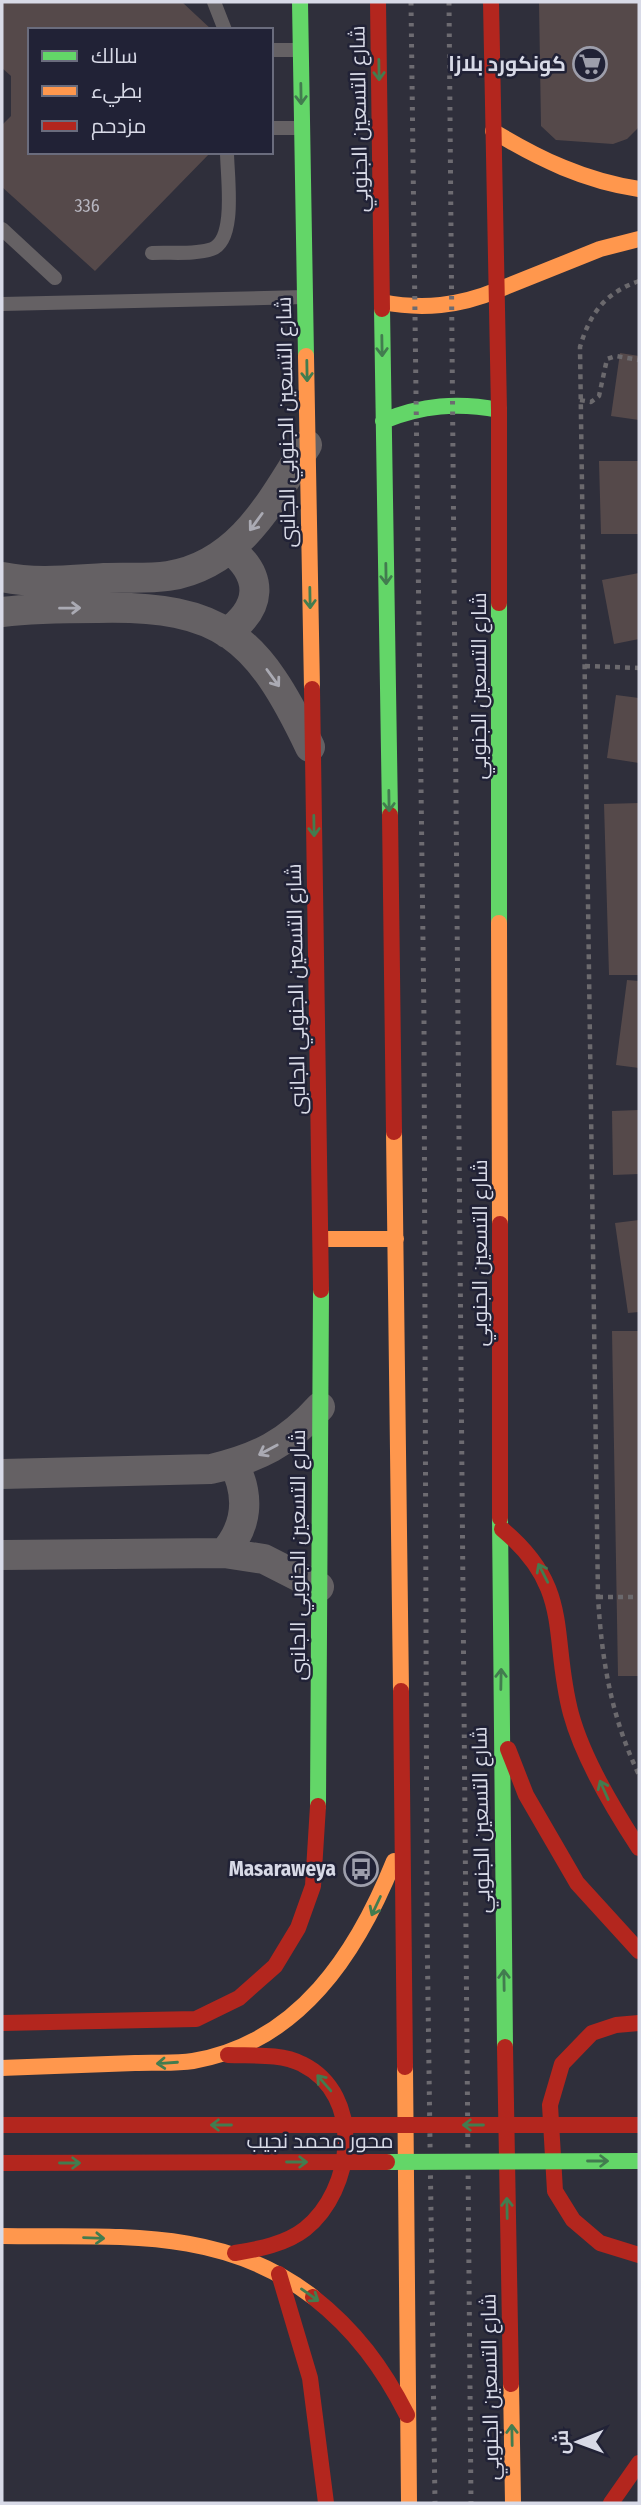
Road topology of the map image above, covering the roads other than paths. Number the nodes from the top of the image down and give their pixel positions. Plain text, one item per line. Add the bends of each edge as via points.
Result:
1 (214, 2) edge
2 (300, 2) edge
3 (378, 2) edge
4 (491, 2) edge
5 (224, 28) edge
6 (273, 50) edge
7 (300, 50) junction
8 (273, 128) edge
9 (302, 128) junction
10 (493, 131) junction
11 (227, 154) edge
12 (639, 189) edge
13 (2, 229) edge
14 (639, 239) edge
15 (152, 253) dead end
16 (55, 278) dead end
17 (498, 290) junction
18 (306, 298) junction
19 (382, 302) junction
20 (2, 303) edge
21 (499, 410) junction
22 (383, 421) junction
23 (307, 445) junction
24 (230, 550) junction
25 (2, 577) edge
26 (2, 612) edge
27 (227, 633) junction
28 (312, 752) junction
29 (321, 1239) junction
30 (396, 1239) junction
31 (320, 1407) junction
32 (234, 1464) junction
33 (7, 1471) edge
34 (502, 1529) junction
35 (224, 1553) junction
36 (2, 1555) edge
37 (319, 1587) junction
38 (500, 1728) junction
39 (400, 1842) junction
40 (639, 1848) edge
41 (639, 1951) edge
42 (2, 2023) edge
43 (639, 2023) edge
44 (222, 2054) junction
45 (2, 2068) edge
46 (2, 2125) edge
47 (639, 2125) edge
48 (639, 2161) edge
49 (2, 2163) edge
50 (2, 2236) edge
51 (235, 2253) junction
52 (639, 2255) edge
53 (278, 2274) junction
54 (409, 2419) junction
55 (639, 2463) edge
56 (326, 2503) edge
57 (409, 2503) edge
58 (513, 2503) edge
59 (611, 2503) edge

1 - 5 lane
2 - 7 main road, شارع التسعين الجنوبي الجانبى
3 -> 19 main road, شارع التسعين الجنوبي
4 - 10 main road, شارع التسعين الجنوبي
6 - 7 lane
7 -> 9 main road, شارع التسعين الجنوبي الجانبى
8 - 9 lane
9 - 18 main road, شارع التسعين الجنوبي الجانبى
10 - 12 main road via 555,167
10 - 17 main road, شارع التسعين الجنوبي
11 - 15 lane via 228,227 222,243 207,250
13 - 16 lane
14 - 17 main road via 600,249
17 - 19 main road via 470,303 440,309 410,309
17 - 21 main road, شارع التسعين الجنوبي
18 - 20 lane
18 -> 23 main road, شارع التسعين الجنوبي الجانبى
19 -> 22 main road, شارع التسعين الجنوبي
21 - 22 main road via 451,403
21 - 34 main road, شارع التسعين الجنوبي
22 -> 30 main road, شارع التسعين الجنوبي
23 -> 24 street via 250,531
23 -> 28 main road, شارع التسعين الجنوبي الجانبى
24 - 25 street via 199,567 168,576 42,581
24 - 27 street via 246,562 254,582 254,602 244,621
26 -> 27 street via 143,607 176,611
27 -> 28 street via 259,659 279,684
28 -> 29 main road, شارع التسعين الجنوبي الجانبى
29 - 30 main road
29 - 31 main road, شارع التسعين الجنوبي الجانبى
30 - 39 main road, شارع التسعين الجنوبي
31 -> 32 street via 298,1432
31 - 37 main road, شارع التسعين الجنوبي الجانبى
32 - 33 street via 211,1469
32 - 35 street via 245,1503 239,1531
38 -> 34 main road, شارع التسعين الجنوبي
40 -> 34 main road via 609,1802 571,1715 546,1576 530,1552
35 - 36 street
35 - 37 street via 264,1559
37 - 42 main road, شارع التسعين الجنوبي الجانبى via 317,1853 313,1886 298,1928 275,1966 239,1998 196,2019
38 - 41 main road via 526,1795 578,1883
58 -> 38 main road, شارع التسعين الجنوبي
39 -> 44 main road via 379,1901 337,1973 304,2008 275,2029
39 - 54 main road, شارع التسعين الجنوبي
43 - 52 main road via 592,2033 562,2064 550,2105 555,2190 573,2220 600,2243
44 -> 45 main road via 163,2063
51 -> 44 main road via 273,2246 307,2228 333,2200 344,2169 346,2136 340,2104 326,2081 303,2064
47 -> 46 main road, محور محمد نجيب, bridge
49 -> 48 main road, محور محمد نجيب, bridge
50 -> 51 main road via 166,2240
51 - 53 main road
53 -> 54 main road via 317,2299 352,2331 383,2370
53 - 56 main road via 310,2378
54 - 57 main road, شارع التسعين الجنوبي
55 - 59 main road

